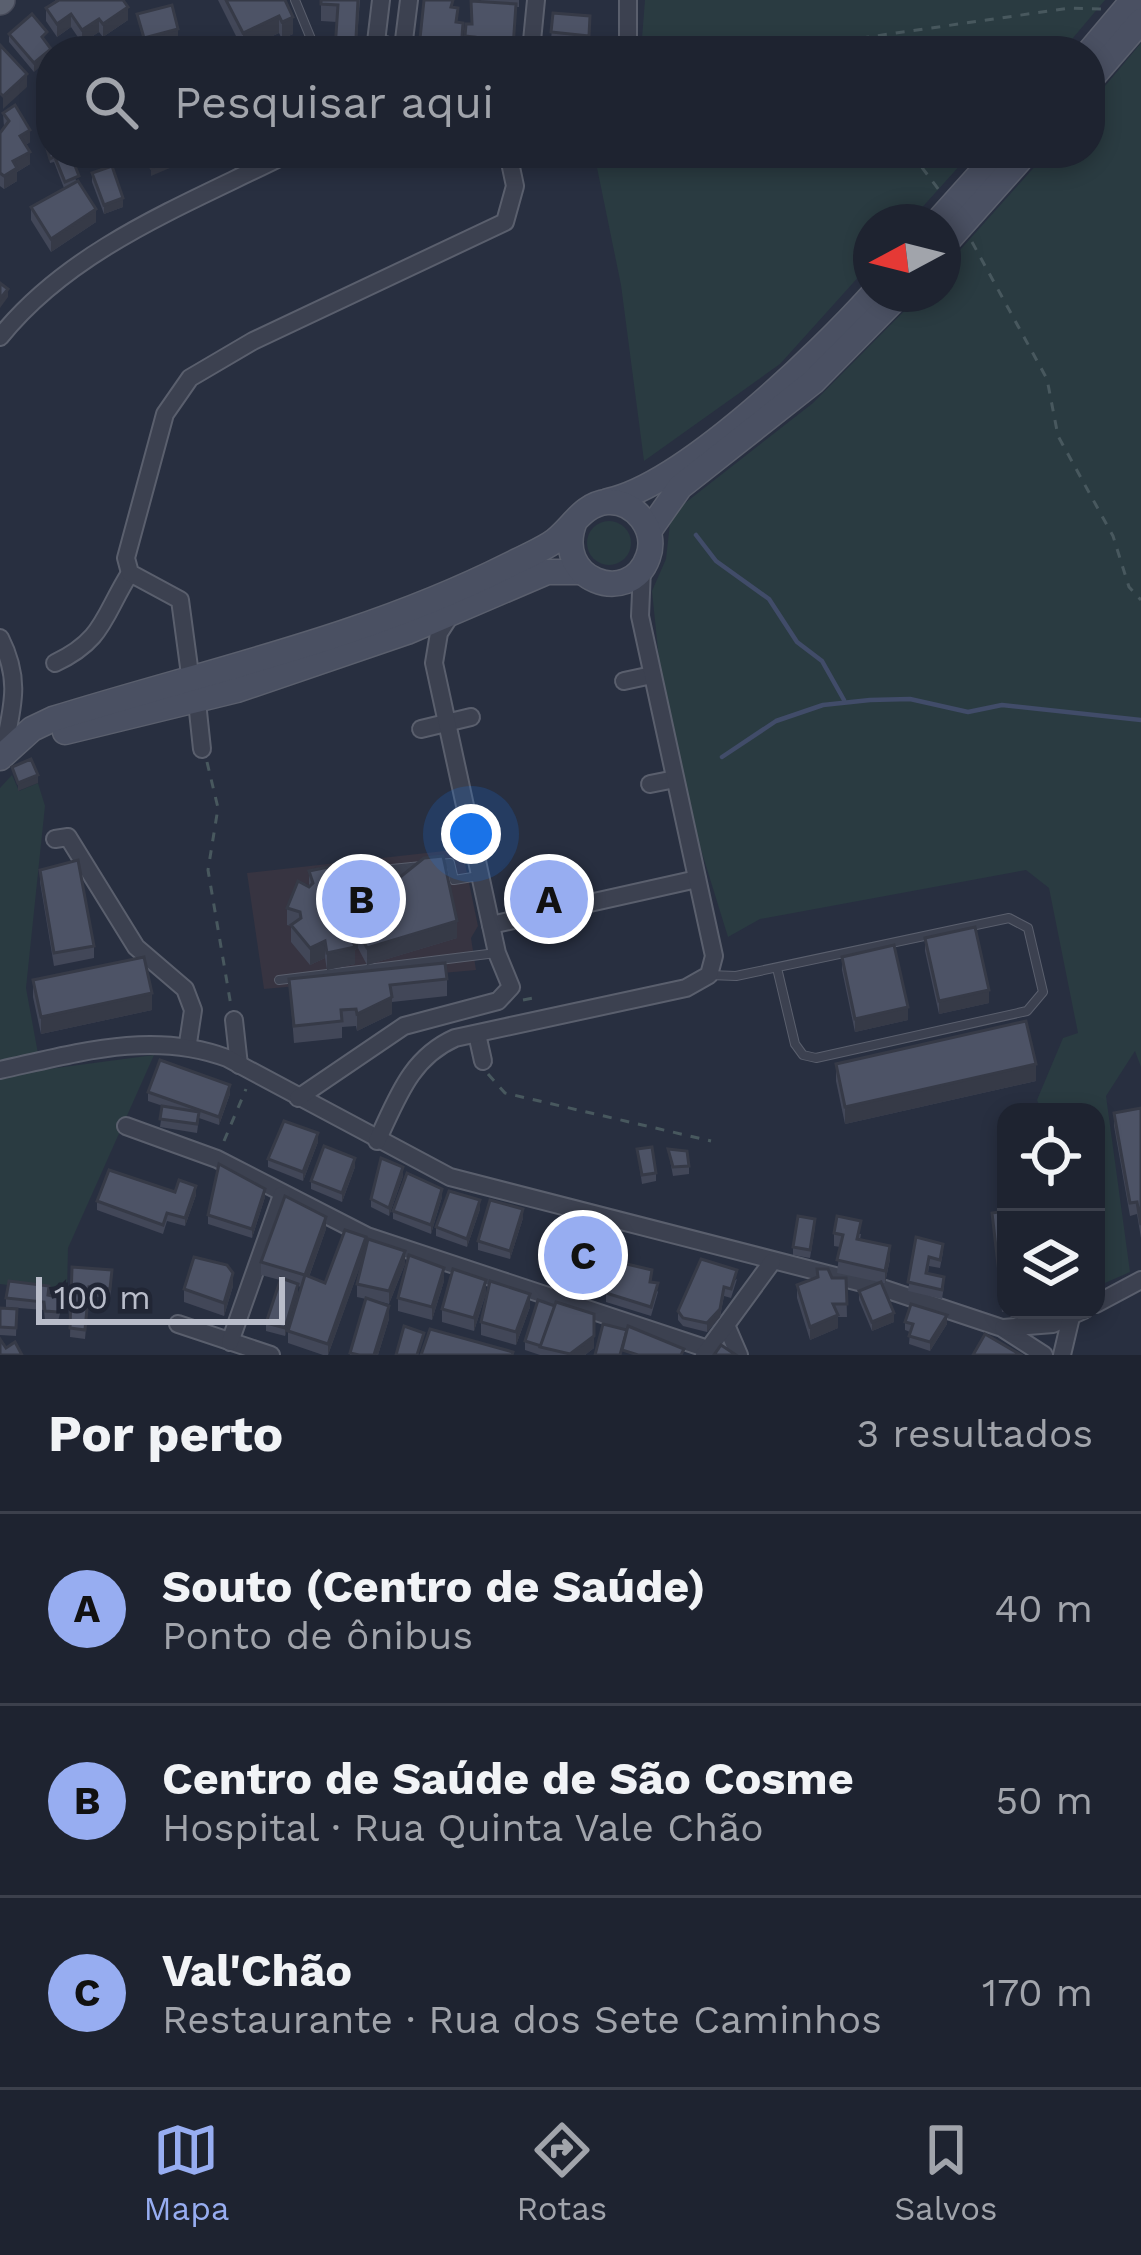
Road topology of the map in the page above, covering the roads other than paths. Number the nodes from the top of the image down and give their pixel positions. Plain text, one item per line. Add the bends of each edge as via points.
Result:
1 (295, 0) edge
2 (381, 0) edge
3 (409, 0) edge
4 (536, 0) edge
5 (628, 0) edge
6 (1120, 5) edge
7 (1141, 21) edge
8 (310, 36) edge
9 (377, 36) edge
10 (405, 36) edge
11 (532, 36) edge
12 (628, 36) edge
13 (1100, 36) edge
14 (1105, 63) edge
15 (260, 168) edge
16 (511, 168) edge
17 (986, 168) edge
18 (1013, 168) edge
19 (953, 204) edge
20 (961, 226) edge
21 (855, 312) edge
22 (882, 312) edge
23 (0, 337) edge
24 (608, 502) junction
25 (575, 521) junction
26 (649, 530) junction
27 (642, 569) junction
28 (581, 572) junction
29 (130, 573) junction
30 (605, 584) junction
31 (452, 614) junction
32 (640, 616) junction
33 (0, 638) edge
34 (388, 639) junction
35 (55, 663) dead end
36 (434, 663) junction
37 (652, 675) junction
38 (624, 681) dead end
39 (194, 692) junction
40 (118, 700) junction
41 (16, 701) junction
42 (471, 717) dead end
43 (447, 723) junction
44 (421, 729) dead end
45 (202, 749) road end
46 (1, 760) edge
47 (675, 779) junction
48 (650, 784) dead end
49 (55, 839) dead end
50 (413, 866) junction
51 (352, 873) edge
52 (480, 875) junction
53 (697, 879) junction
54 (375, 894) edge
55 (491, 925) junction
56 (497, 952) junction
57 (777, 968) junction
58 (709, 975) junction
59 (279, 980) dead end
60 (234, 1020) road end
61 (477, 1034) junction
62 (188, 1043) junction
63 (483, 1061) road end
64 (246, 1069) junction
65 (0, 1070) edge
66 (298, 1098) junction
67 (126, 1126) dead end
68 (377, 1141) junction
69 (282, 1195) junction
70 (772, 1262) junction
71 (1141, 1280) edge
72 (1105, 1299) edge
73 (1061, 1319) edge
74 (1075, 1319) edge
75 (178, 1324) dead end
76 (726, 1325) junction
77 (1002, 1328) junction
78 (230, 1342) junction
79 (706, 1352) edge
80 (271, 1355) edge
81 (740, 1355) edge
82 (1044, 1355) edge
83 (1062, 1355) edge

1 - 8 lane
2 - 9 street
3 - 10 street
4 - 11 street
5 - 12 street
6 - 13 main road
7 - 14 main road
15 - 23 street via 75,265 31,298
16 - 29 street via 505,222 190,378 165,414 146,467 126,557
17 - 19 main road
18 - 20 main road
21 - 24 main road via 702,448 634,494
22 - 26 main road via 813,382 680,487
24 - 25 main road
24 - 26 main road via 634,509
25 - 28 main road via 569,548
25 - 39 main road via 548,546 412,608
26 - 27 main road
27 - 30 main road
27 - 32 street
28 - 30 main road
28 - 31 main road via 547,572
29 - 35 street via 102,630
29 - 39 street via 180,600
30 - 32 street via 626,595
31 - 34 main road
31 - 36 street
32 - 37 street
33 - 41 street
34 - 36 street via 412,641
34 - 39 main road
36 - 43 street
37 - 38 street
37 - 47 street
39 - 40 main road
39 - 45 street
39 - 46 main road
40 - 41 street via 35,716
40 - 46 main road via 32,729
41 - 46 street
42 - 43 street
43 - 44 street
43 - 52 street
47 - 48 street
47 - 53 street
49 - 62 street via 68,837 136,947 185,989 193,1010
50 - 51 lane
50 - 52 lane via 450,863 454,880
50 - 54 lane
52 - 55 street
53 - 55 street
53 - 58 street via 713,956
55 - 56 street
56 - 59 lane
56 - 66 street via 509,971 506,997 404,1026
57 - 57 lane via 795,1044 816,1058 1027,1011 1043,992 1028,928 1009,919
57 - 58 lane
58 - 61 street via 686,988
60 - 64 street
61 - 63 street
61 - 68 street via 418,1060
62 - 64 street
62 - 65 street via 151,1042
64 - 66 street
66 - 68 street
67 - 69 street via 217,1159
68 - 70 street via 450,1177
69 - 78 street
69 - 79 street via 367,1236
70 - 76 street
70 - 77 street
71 - 72 street
73 - 77 street
74 - 83 street
75 - 78 street
76 - 79 street
76 - 81 street
77 - 82 street
78 - 80 street

